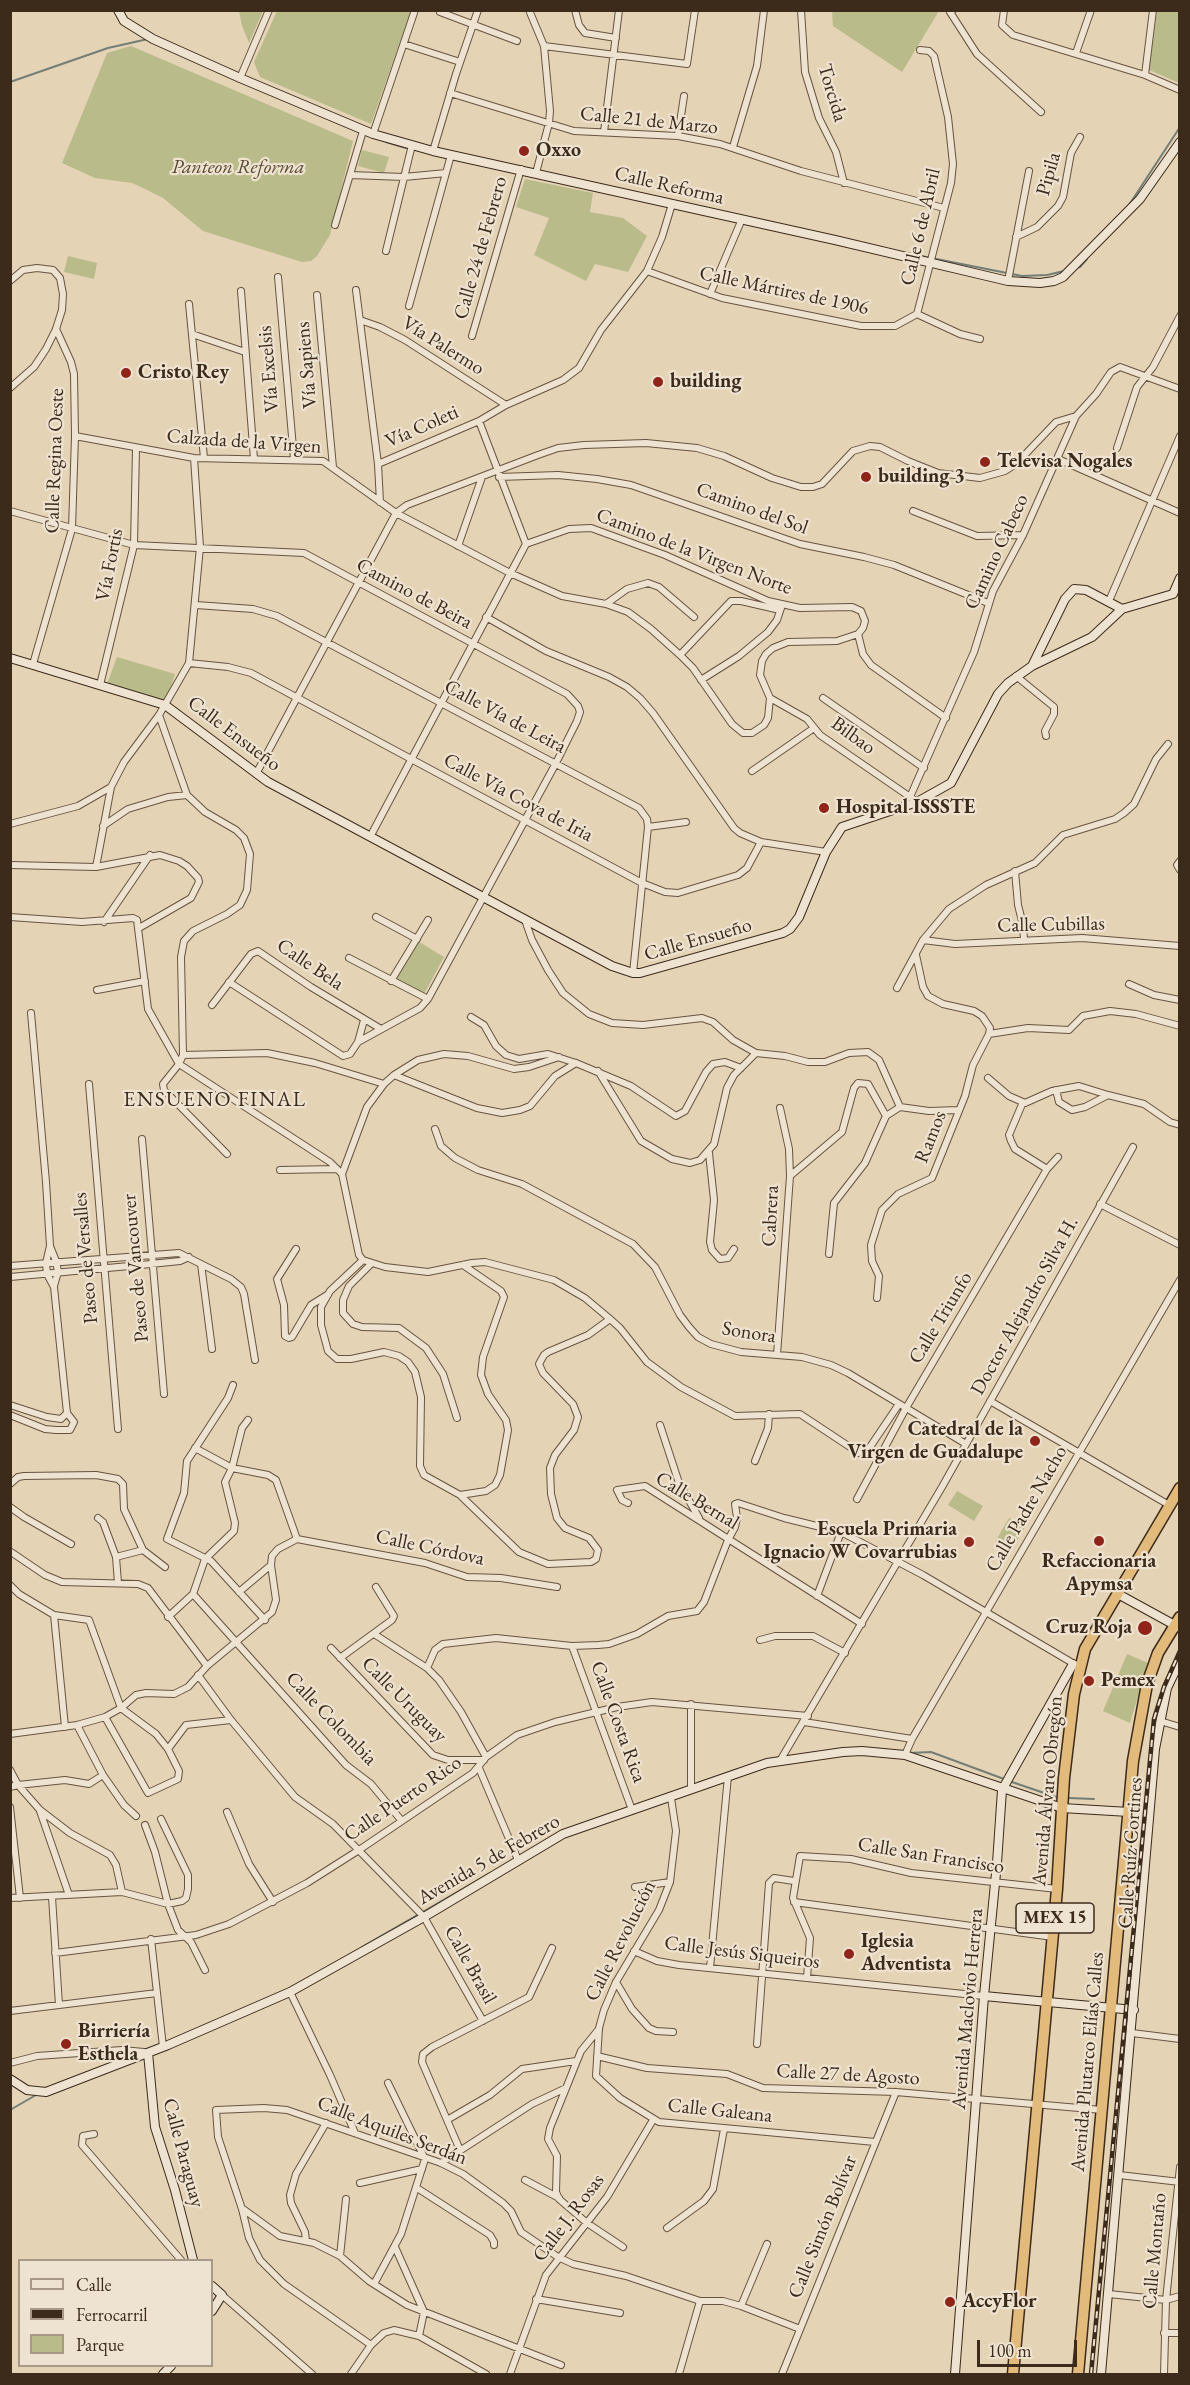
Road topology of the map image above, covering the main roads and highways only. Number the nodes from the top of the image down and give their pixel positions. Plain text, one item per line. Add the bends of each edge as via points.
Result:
1 (1179, 1488) edge
2 (1178, 1623) edge
3 (1013, 2374) edge
4 (1078, 2374) edge

1 - 3 highway, Avenida Álvaro Obregón / MEX 15 via 1076,1665
2 - 4 highway, Avenida Plutarco Elías Calles / MEX 15 via 1158,1653 1133,1761

